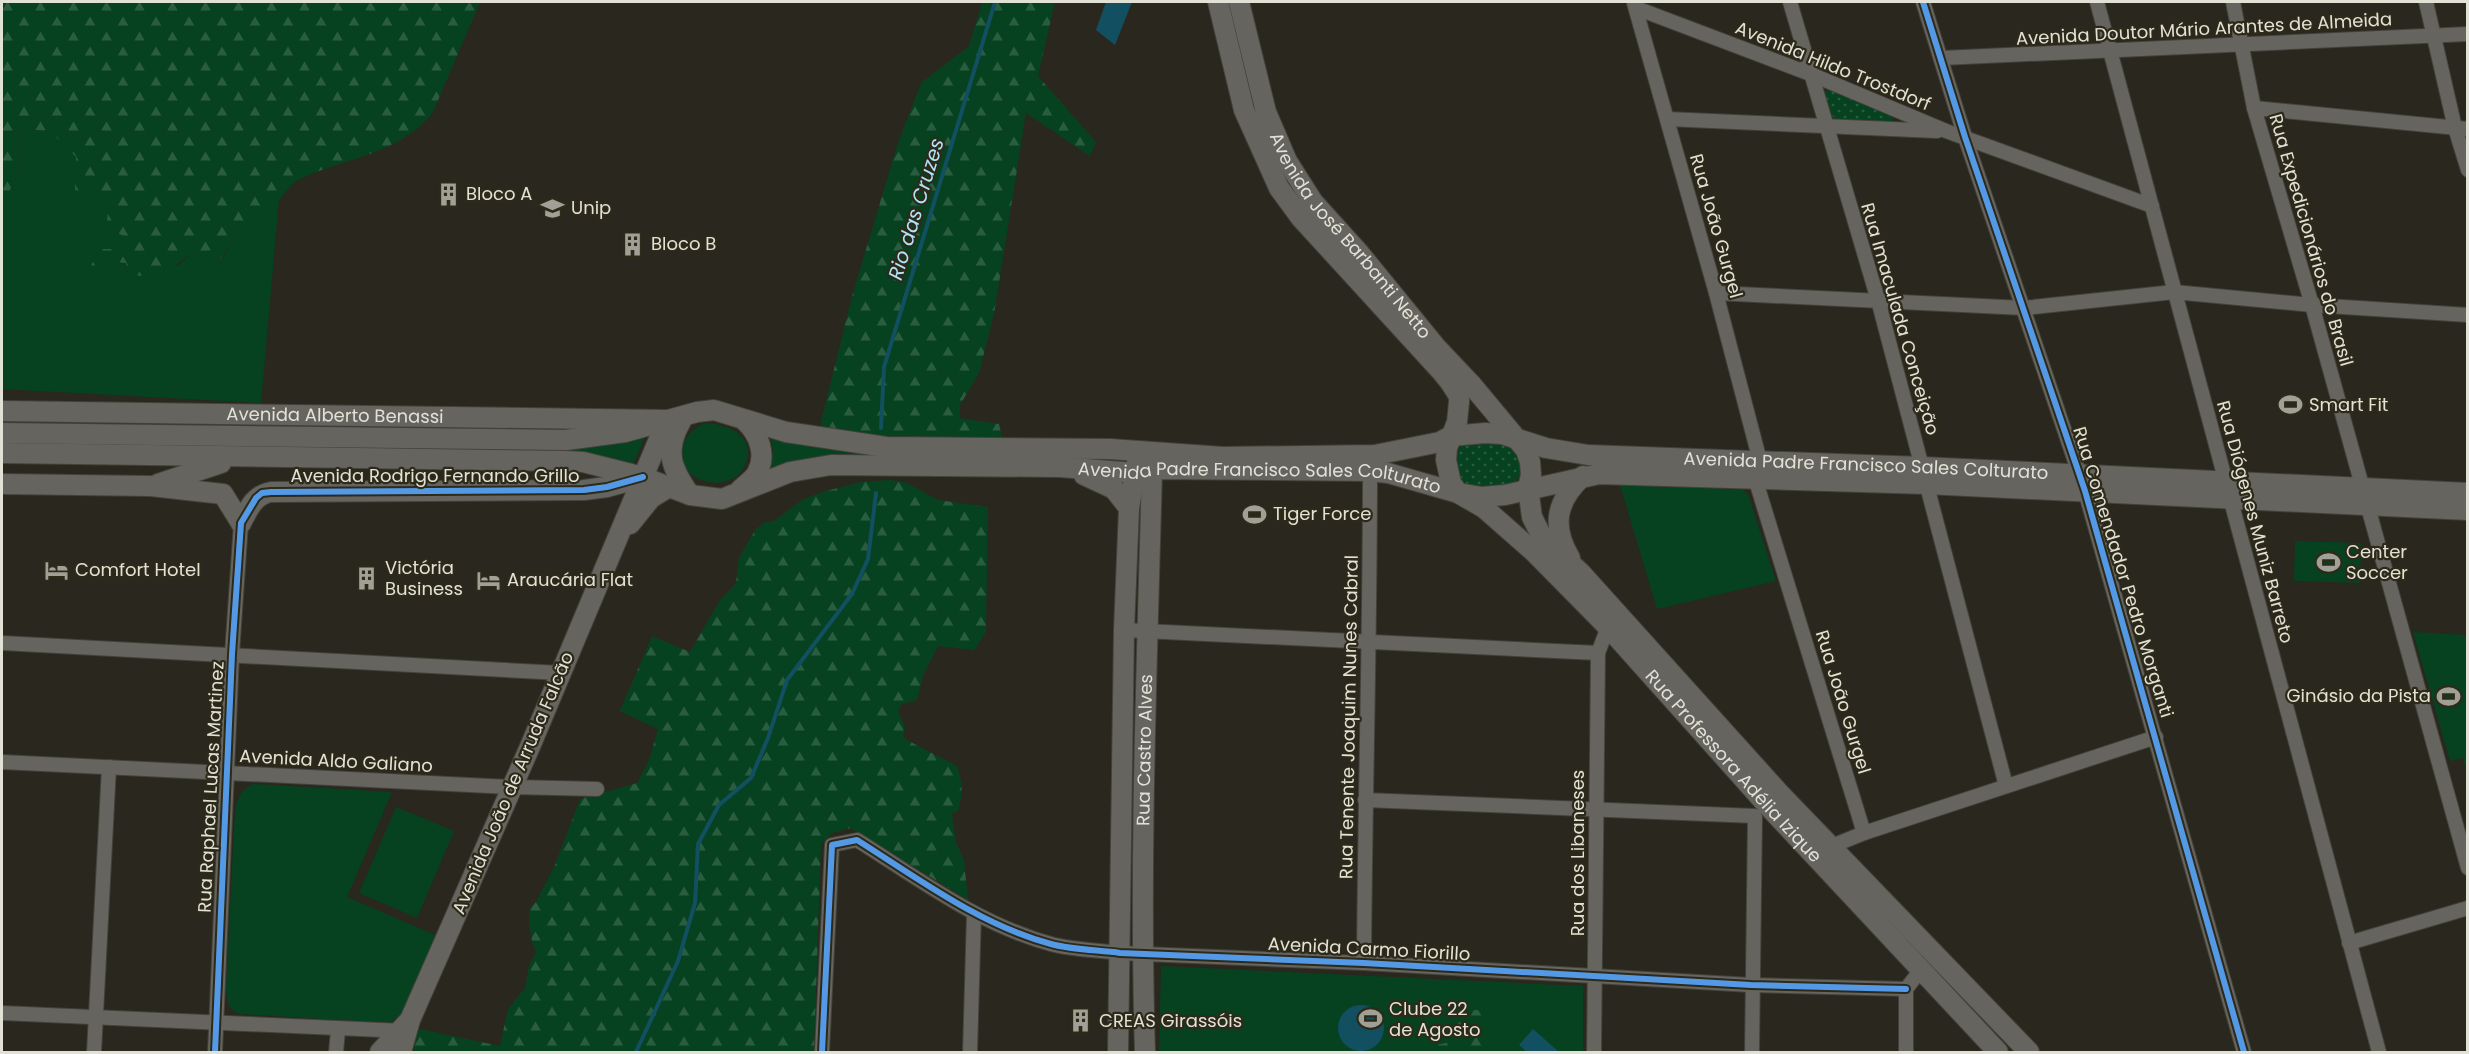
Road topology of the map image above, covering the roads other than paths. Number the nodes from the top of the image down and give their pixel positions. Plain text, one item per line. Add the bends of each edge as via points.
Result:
1 (1218, 2) edge
2 (1239, 2) edge
3 (1790, 2) edge
4 (1923, 2) edge
5 (2097, 2) edge
6 (2233, 2) edge
7 (2426, 2) edge
8 (1635, 5) edge
9 (2468, 34) edge
10 (2434, 36) junction
11 (2241, 45) junction
12 (2111, 51) junction
13 (1942, 58) junction
14 (1813, 75) junction
15 (2254, 108) junction
16 (1667, 119) junction
17 (1826, 126) junction
18 (2461, 129) edge
19 (1946, 131) junction
20 (1965, 137) junction
21 (2468, 170) edge
22 (2152, 206) junction
23 (2174, 292) junction
24 (1716, 293) junction
25 (1878, 300) junction
26 (2312, 305) junction
27 (2024, 308) junction
28 (2468, 315) edge
29 (2, 411) edge
30 (676, 418) junction
31 (745, 421) junction
32 (2, 433) edge
33 (1451, 436) junction
34 (1518, 439) junction
35 (1142, 451) junction
36 (2, 453) edge
37 (235, 458) junction
38 (1064, 467) junction
39 (1758, 470) junction
40 (1144, 471) junction
41 (1370, 471) junction
42 (1924, 475) junction
43 (1583, 476) junction
44 (643, 477) junction
45 (2083, 483) junction
46 (2, 484) edge
47 (150, 486) junction
48 (669, 487) junction
49 (1528, 488) junction
50 (2228, 489) junction
51 (1458, 493) junction
52 (2468, 493) edge
53 (736, 494) junction
54 (690, 495) junction
55 (2365, 496) junction
56 (1129, 508) junction
57 (2468, 510) edge
58 (241, 523) junction
59 (614, 545) junction
60 (1580, 572) junction
61 (1125, 575) junction
62 (1149, 576) junction
63 (1612, 619) junction
64 (1124, 630) junction
65 (1148, 630) junction
66 (1370, 641) junction
67 (2, 643) edge
68 (1598, 653) junction
69 (232, 654) junction
70 (561, 672) junction
71 (2156, 737) junction
72 (2, 762) edge
73 (109, 767) junction
74 (227, 774) junction
75 (2006, 786) junction
76 (512, 787) junction
77 (597, 789) dead end
78 (1365, 800) junction
79 (1768, 806) junction
80 (1597, 810) junction
81 (1864, 833) junction
82 (1832, 846) junction
83 (2468, 868) edge
84 (2468, 908) edge
85 (974, 913) junction
86 (2349, 943) junction
87 (1120, 953) junction
88 (1142, 954) junction
89 (1940, 958) junction
90 (1364, 963) junction
91 (1920, 971) junction
92 (1595, 975) junction
93 (1751, 985) junction
94 (1906, 989) junction
95 (2, 1013) edge
96 (96, 1018) junction
97 (216, 1023) junction
98 (405, 1028) junction
99 (338, 1030) junction
100 (94, 1053) edge
101 (215, 1053) edge
102 (336, 1053) edge
103 (380, 1053) edge
104 (401, 1053) edge
105 (822, 1053) edge
106 (970, 1053) edge
107 (1118, 1053) edge
108 (1145, 1053) edge
109 (1594, 1053) edge
110 (1752, 1053) edge
111 (1906, 1053) edge
112 (1998, 1053) edge
113 (2029, 1053) edge
114 (2244, 1053) edge
115 (2379, 1053) edge

1 - 33 main road, Avenida José Barbanti Netto via 1244,110 1276,182 1301,218 1450,382 1460,406
2 - 34 main road, Avenida José Barbanti Netto via 1266,112 1287,161 1313,202
3 - 14 street, Rua Imaculada Conceição
4 - 13 street, Rua Comendador Pedro Morganti
5 - 12 street, Rua Diógenes Muniz Barreto
6 - 11 street, Rua Expedicionários do Brasil
7 - 10 street
8 - 14 street, Avenida Hildo Trostdorf
8 - 16 street, Rua João Gurgel
9 - 10 street, Avenida Doutor Mário Arantes de Almeida
10 - 11 street, Avenida Doutor Mário Arantes de Almeida
10 - 18 street
11 - 12 street, Avenida Doutor Mário Arantes de Almeida
11 - 15 street, Rua Expedicionários do Brasil
12 - 13 street, Avenida Doutor Mário Arantes de Almeida
12 - 22 street, Rua Diógenes Muniz Barreto
13 - 20 street, Rua Comendador Pedro Morganti
14 - 17 street, Rua Imaculada Conceição
14 - 19 street, Avenida Hildo Trostdorf
15 - 18 street
15 - 26 street, Rua Expedicionários do Brasil
16 - 17 street
16 - 24 street, Rua João Gurgel
17 - 19 street
17 - 25 street, Rua Imaculada Conceição
18 - 21 street
19 - 20 street, Avenida Hildo Trostdorf
20 - 22 street, Avenida Hildo Trostdorf
20 - 27 street, Rua Comendador Pedro Morganti
22 - 23 street, Rua Diógenes Muniz Barreto
23 - 26 street
23 - 27 street
23 - 50 street, Rua Diógenes Muniz Barreto
24 - 25 street
24 - 39 street, Rua João Gurgel
25 - 27 street
25 - 42 street, Rua Imaculada Conceição
26 - 28 street
26 - 55 street, Rua Expedicionários do Brasil
27 - 45 street, Rua Comendador Pedro Morganti
29 - 30 main road, Avenida Alberto Benassi
30 - 31 main road via 714,410
30 - 32 main road via 625,432 566,440
30 - 44 main road, Avenida João de Arruda Falcão
30 - 54 main road via 671,460
31 - 35 main road, Avenida Padre Francisco Sales Colturato via 807,436 886,447
31 - 53 main road via 756,430 761,456 757,473
33 - 34 main road via 1485,433
33 - 35 main road, Avenida Padre Francisco Sales Colturato via 1440,442 1376,455 1223,457
33 - 51 main road via 1446,460 1451,483
34 - 39 main road, Avenida Padre Francisco Sales Colturato via 1588,455
34 - 49 main road via 1530,462
35 - 40 main road, Rua Castro Alves
36 - 37 main road
37 - 44 main road via 565,460
37 - 47 main road
38 - 40 main road, Avenida Padre Francisco Sales Colturato
38 - 53 main road, Avenida Padre Francisco Sales Colturato via 831,465 790,472
38 - 56 main road via 1114,489
39 - 42 main road, Avenida Padre Francisco Sales Colturato
39 - 43 main road, Avenida Padre Francisco Sales Colturato
39 - 81 street, Rua João Gurgel
40 - 41 main road, Avenida Padre Francisco Sales Colturato
40 - 56 main road, Rua Castro Alves
40 - 62 main road, Rua Castro Alves
41 - 51 main road, Avenida Padre Francisco Sales Colturato
41 - 66 street, Rua Tenente Joaquim Nunes Cabral
42 - 45 main road, Avenida Padre Francisco Sales Colturato
42 - 75 street, Rua Imaculada Conceição
43 - 49 main road, Avenida Padre Francisco Sales Colturato
43 - 60 main road via 1571,487 1558,517 1560,540
44 - 48 main road
44 - 58 main road, Avenida Rodrigo Fernando Grillo via 584,490 262,493
44 - 59 main road, Avenida João de Arruda Falcão
45 - 50 main road, Avenida Padre Francisco Sales Colturato
45 - 71 street, Rua Comendador Pedro Morganti
46 - 47 main road
47 - 58 main road via 223,494
48 - 54 main road
48 - 59 main road, Avenida João de Arruda Falcão via 651,498
49 - 51 main road via 1482,497
49 - 60 main road, Rua Professora Adélia Izique via 1532,517 1542,537
50 - 55 main road, Avenida Padre Francisco Sales Colturato
50 - 86 street, Rua Diógenes Muniz Barreto
51 - 63 main road, Rua Professora Adélia Izique via 1484,508
52 - 55 main road, Avenida Padre Francisco Sales Colturato
53 - 54 main road via 722,499
55 - 57 main road, Avenida Padre Francisco Sales Colturato
55 - 83 street, Rua Expedicionários do Brasil
56 - 61 main road, Rua Castro Alves
58 - 69 street, Rua Raphael Lucas Martinez
59 - 70 main road, Avenida João de Arruda Falcão
60 - 63 main road, Rua Professora Adélia Izique
61 - 62 main road
61 - 64 main road, Rua Castro Alves
62 - 65 main road, Rua Castro Alves
63 - 68 street
63 - 79 main road, Rua Professora Adélia Izique
64 - 65 street
64 - 87 main road, Rua Castro Alves
65 - 66 street
65 - 88 main road, Rua Castro Alves
66 - 68 street
66 - 78 street, Rua Tenente Joaquim Nunes Cabral
67 - 69 street
68 - 80 street, Rua dos Libaneses
69 - 70 street
69 - 74 street, Rua Raphael Lucas Martinez
70 - 76 main road, Avenida João de Arruda Falcão
71 - 75 street
71 - 114 street, Rua Comendador Pedro Morganti
72 - 73 street, Avenida Aldo Galiano
73 - 74 street, Avenida Aldo Galiano
73 - 96 street
74 - 76 street, Avenida Aldo Galiano
74 - 97 street, Rua Raphael Lucas Martinez
75 - 81 street
76 - 77 street, Avenida Aldo Galiano
76 - 98 main road, Avenida João de Arruda Falcão
78 - 80 street
78 - 90 street, Rua Tenente Joaquim Nunes Cabral
79 - 80 street
79 - 82 main road, Rua Professora Adélia Izique
79 - 91 main road, Rua Professora Adélia Izique
79 - 93 street
80 - 92 street, Rua dos Libaneses
81 - 82 street
82 - 89 main road, Rua Professora Adélia Izique
84 - 86 street
85 - 87 street, Avenida Carmo Fiorillo via 1052,944
85 - 105 street, Avenida Carmo Fiorillo via 857,840 832,845
85 - 106 street
86 - 115 street, Rua Diógenes Muniz Barreto
87 - 88 street, Avenida Carmo Fiorillo
87 - 107 main road, Rua Castro Alves
88 - 90 street, Avenida Carmo Fiorillo
88 - 108 main road, Rua Castro Alves
89 - 91 main road
89 - 113 main road, Rua Professora Adélia Izique
90 - 92 street, Avenida Carmo Fiorillo
91 - 94 street
91 - 112 main road, Rua Professora Adélia Izique
92 - 93 street, Avenida Carmo Fiorillo
92 - 109 street, Rua dos Libaneses
93 - 94 street, Avenida Carmo Fiorillo
93 - 110 street
94 - 111 street
95 - 96 street
96 - 97 street
96 - 100 street
97 - 99 street
97 - 101 street, Rua Raphael Lucas Martinez
98 - 99 street
98 - 103 main road
98 - 104 main road
99 - 102 street

